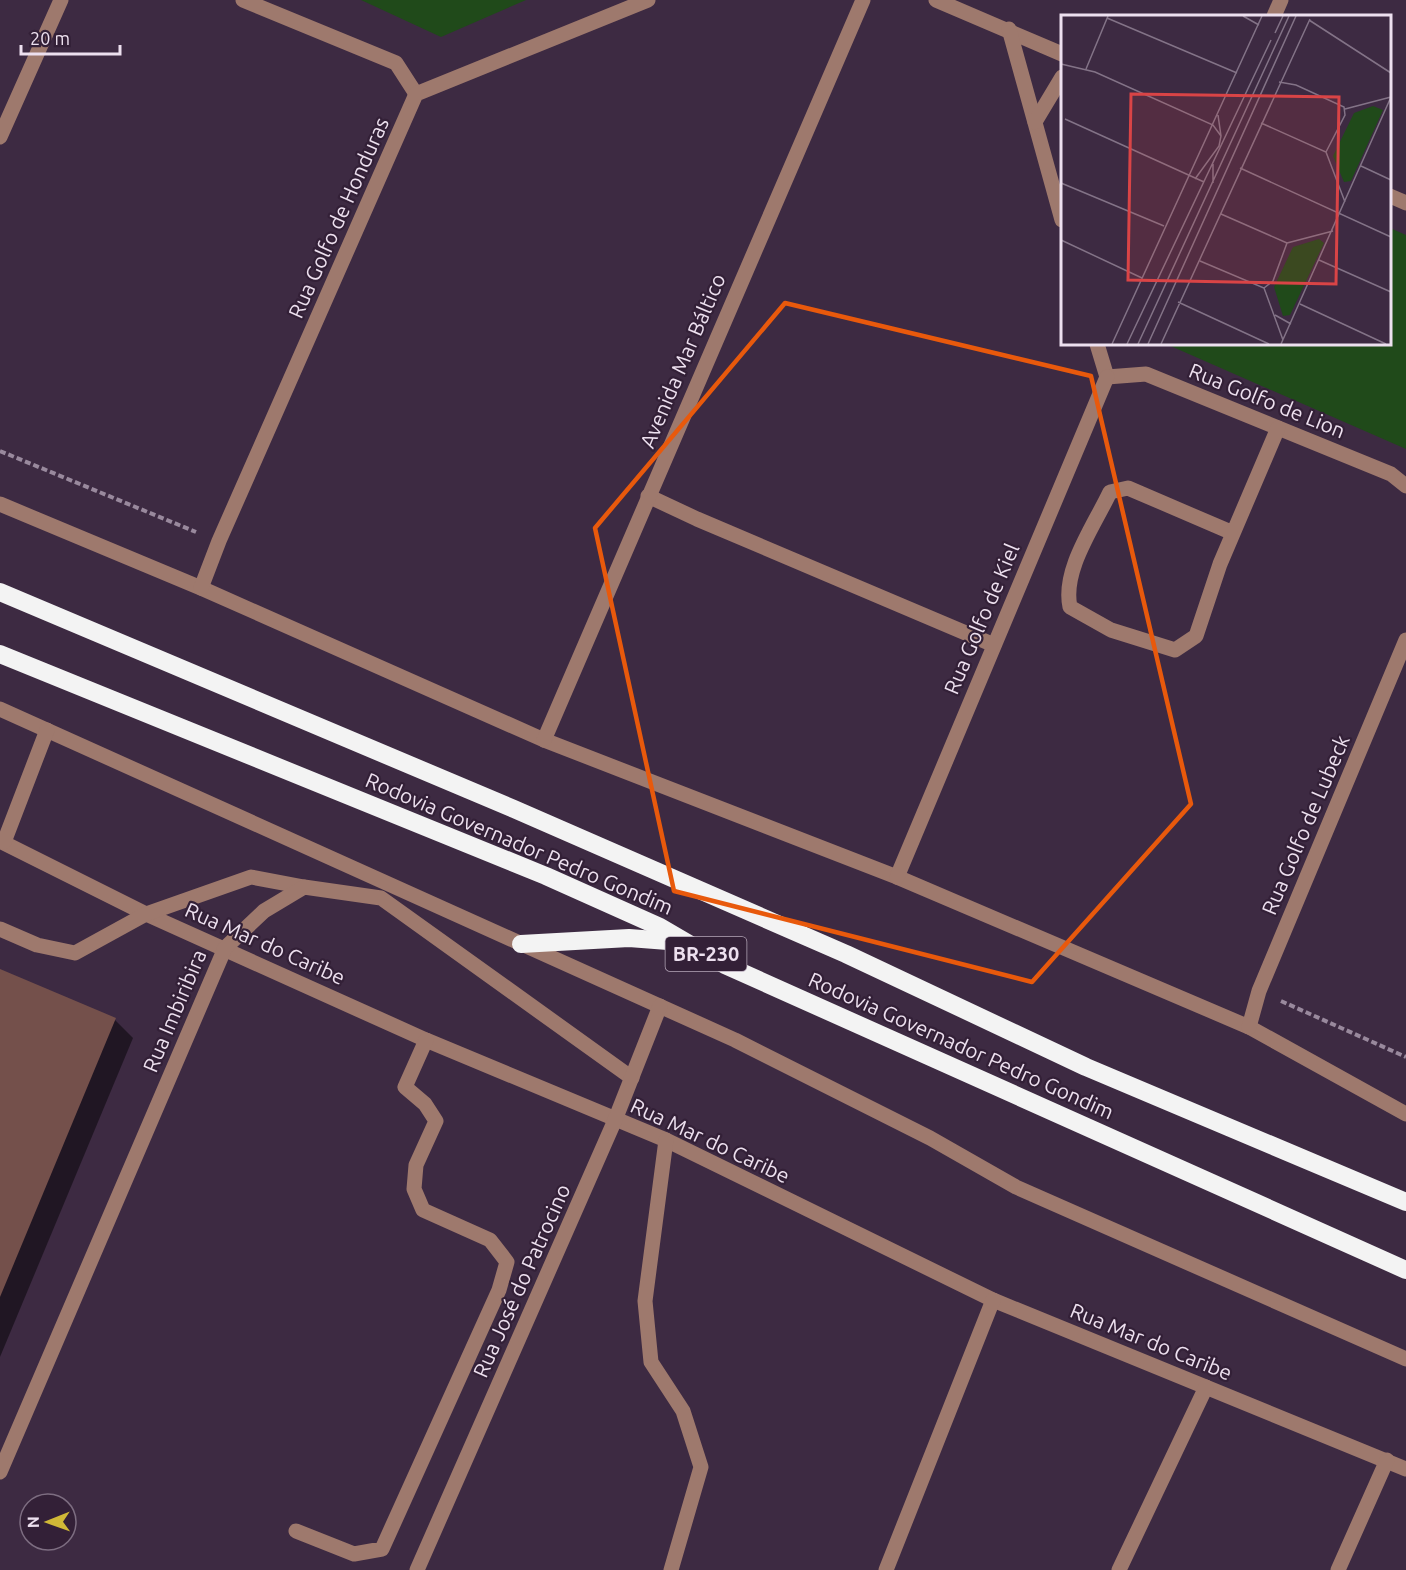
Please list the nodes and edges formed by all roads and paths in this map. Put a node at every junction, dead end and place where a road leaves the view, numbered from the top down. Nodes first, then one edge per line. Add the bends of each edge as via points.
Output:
1 (61, 0) edge
2 (243, 0) edge
3 (648, 0) edge
4 (863, 0) edge
5 (936, 0) edge
6 (1281, 0) edge
7 (1274, 15) edge
8 (1009, 29) junction
9 (1061, 54) edge
10 (1061, 79) edge
11 (417, 94) junction
12 (1035, 122) junction
13 (0, 137) edge
14 (1391, 197) edge
15 (1406, 203) edge
16 (1061, 216) edge
17 (1097, 345) edge
18 (1107, 377) junction
19 (1278, 428) junction
20 (0, 451) edge
21 (1406, 486) edge
22 (648, 496) junction
23 (0, 504) edge
24 (1233, 533) junction
25 (219, 542) junction
26 (201, 588) junction
27 (0, 592) edge
28 (1406, 640) edge
29 (994, 645) junction
30 (0, 654) edge
31 (0, 709) edge
32 (46, 730) junction
33 (544, 740) junction
34 (2, 842) edge
35 (897, 877) junction
36 (304, 887) junction
37 (146, 914) junction
38 (0, 929) edge
39 (686, 943) junction
40 (522, 944) junction
41 (225, 948) junction
42 (1259, 991) junction
43 (660, 1006) junction
44 (1249, 1027) junction
45 (426, 1040) junction
46 (1406, 1058) edge
47 (632, 1078) junction
48 (1406, 1114) edge
49 (615, 1120) junction
50 (666, 1140) junction
51 (1406, 1202) edge
52 (1406, 1270) edge
53 (993, 1300) junction
54 (1406, 1359) edge
55 (1206, 1387) junction
56 (1387, 1460) junction
57 (1406, 1469) edge
58 (0, 1472) edge
59 (296, 1531) dead end
60 (417, 1570) edge
61 (671, 1570) edge
62 (886, 1570) edge
63 (1119, 1570) edge
64 (1338, 1570) edge

1 - 13 street
2 - 11 street via 396,63
3 - 11 street
4 - 22 street, Avenida Mar Báltico
5 - 8 street
6 - 7 street
8 - 9 street
8 - 12 street
10 - 12 street
11 - 25 street, Rua Golfo de Honduras
12 - 16 street
14 - 15 street
17 - 18 street
18 - 19 street, Rua Golfo de Lion via 1146,374
18 - 29 street, Rua Golfo de Kiel
19 - 21 street, Rua Golfo de Lion via 1391,474
19 - 24 street
20 - 25 path
22 - 29 street
22 - 33 street, Avenida Mar Báltico
23 - 26 street
24 - 24 street via 1128,488 1110,492 1075,566 1067,591 1070,607 1111,630 1174,650 1196,636
25 - 26 street, Rua Golfo de Honduras
26 - 33 street
27 - 51 highway, Rodovia Governador Pedro Gondim / BR-230 via 536,818 846,954 1086,1067
28 - 42 street, Rua Golfo de Lubeck
29 - 35 street, Rua Golfo de Kiel
30 - 39 highway, Rodovia Governador Pedro Gondim / BR-230 via 546,876 660,927
31 - 32 street
32 - 34 street
32 - 40 street
33 - 35 street
34 - 37 street, Rua Mar do Caribe
35 - 44 street
36 - 37 street via 251,877
36 - 41 street, Rua Imbiribira via 264,911
36 - 47 street via 381,898
37 - 38 street via 75,953 37,945
37 - 41 street, Rua Mar do Caribe
39 - 40 highway via 629,938
39 - 52 highway, Rodovia Governador Pedro Gondim / BR-230 via 725,965
40 - 43 street
41 - 45 street, Rua Mar do Caribe
41 - 58 street, Rua Imbiribira
42 - 44 street, Rua Golfo de Lubeck
42 - 46 path
43 - 47 street, Rua José do Patrocino
43 - 54 street via 930,1138 1016,1187
44 - 48 street
45 - 49 street, Rua Mar do Caribe
45 - 59 street via 405,1087 425,1104 435,1121 417,1165 414,1189 423,1210 490,1240 507,1262 499,1290 382,1549 354,1554
47 - 49 street, Rua José do Patrocino
49 - 50 street, Rua Mar do Caribe
49 - 60 street, Rua José do Patrocino
50 - 53 street, Rua Mar do Caribe
50 - 61 street via 645,1301 651,1362 683,1411 701,1467
53 - 55 street, Rua Mar do Caribe
53 - 62 street
55 - 56 street, Rua Mar do Caribe
55 - 63 street
56 - 57 street, Rua Mar do Caribe
56 - 64 street

